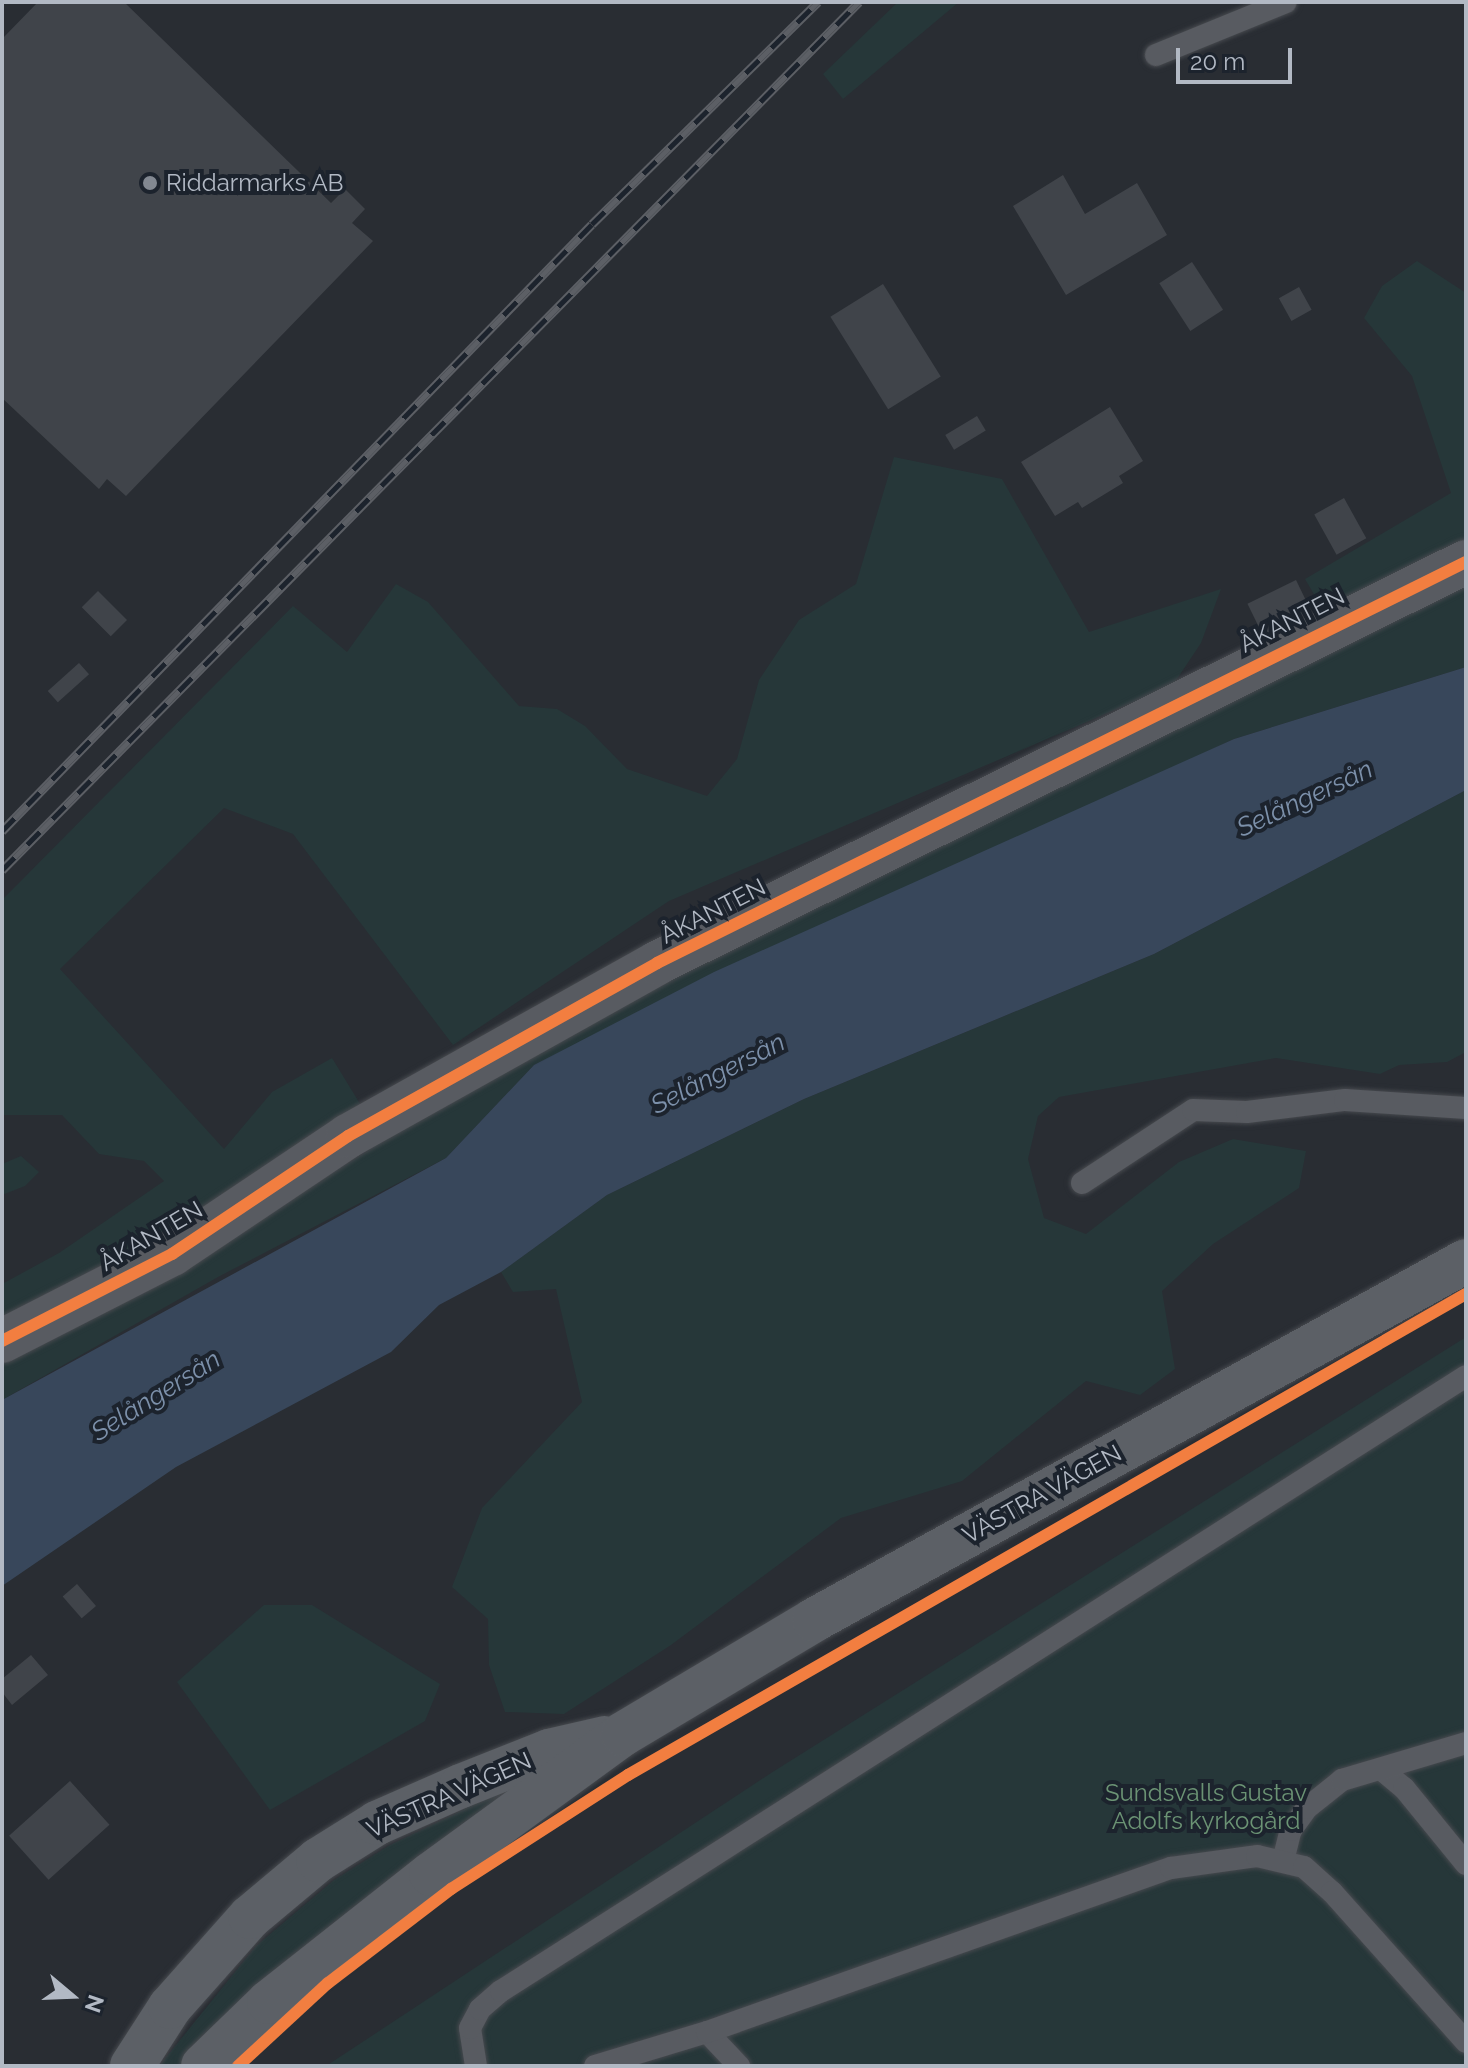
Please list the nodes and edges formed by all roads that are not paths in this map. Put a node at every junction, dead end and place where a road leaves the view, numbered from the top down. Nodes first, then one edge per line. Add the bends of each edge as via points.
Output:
1 (1286, 2) edge
2 (1156, 55) dead end
3 (1466, 562) edge
4 (1466, 1108) edge
5 (1082, 1183) dead end
6 (1466, 1261) edge
7 (2, 1341) edge
8 (1466, 1376) edge
9 (623, 1734) junction
10 (1466, 1743) edge
11 (1381, 1769) junction
12 (1283, 1861) junction
13 (1466, 1864) edge
14 (707, 2032) junction
15 (1466, 2042) edge
16 (132, 2066) edge
17 (203, 2066) edge
18 (476, 2066) edge
19 (595, 2066) edge
20 (739, 2066) edge

1 - 2 lane
3 - 7 street, ÅKANTEN via 657,963 348,1136 172,1254
4 - 5 lane via 1345,1100 1247,1112 1193,1110
6 - 9 street, VÄSTRA VÄGEN via 814,1620
8 - 18 lane via 501,1991 480,2009 470,2028
9 - 16 street, VÄSTRA VÄGEN via 549,1751 461,1786 377,1823 318,1860 250,1917 170,2007
9 - 17 street, VÄSTRA VÄGEN via 431,1874 269,2002
10 - 11 lane
11 - 12 lane via 1342,1780 1307,1808 1291,1830
11 - 13 lane via 1404,1788
12 - 14 lane via 1257,1856 1171,1868
12 - 15 lane via 1304,1867 1332,1892
14 - 19 lane
14 - 20 lane

